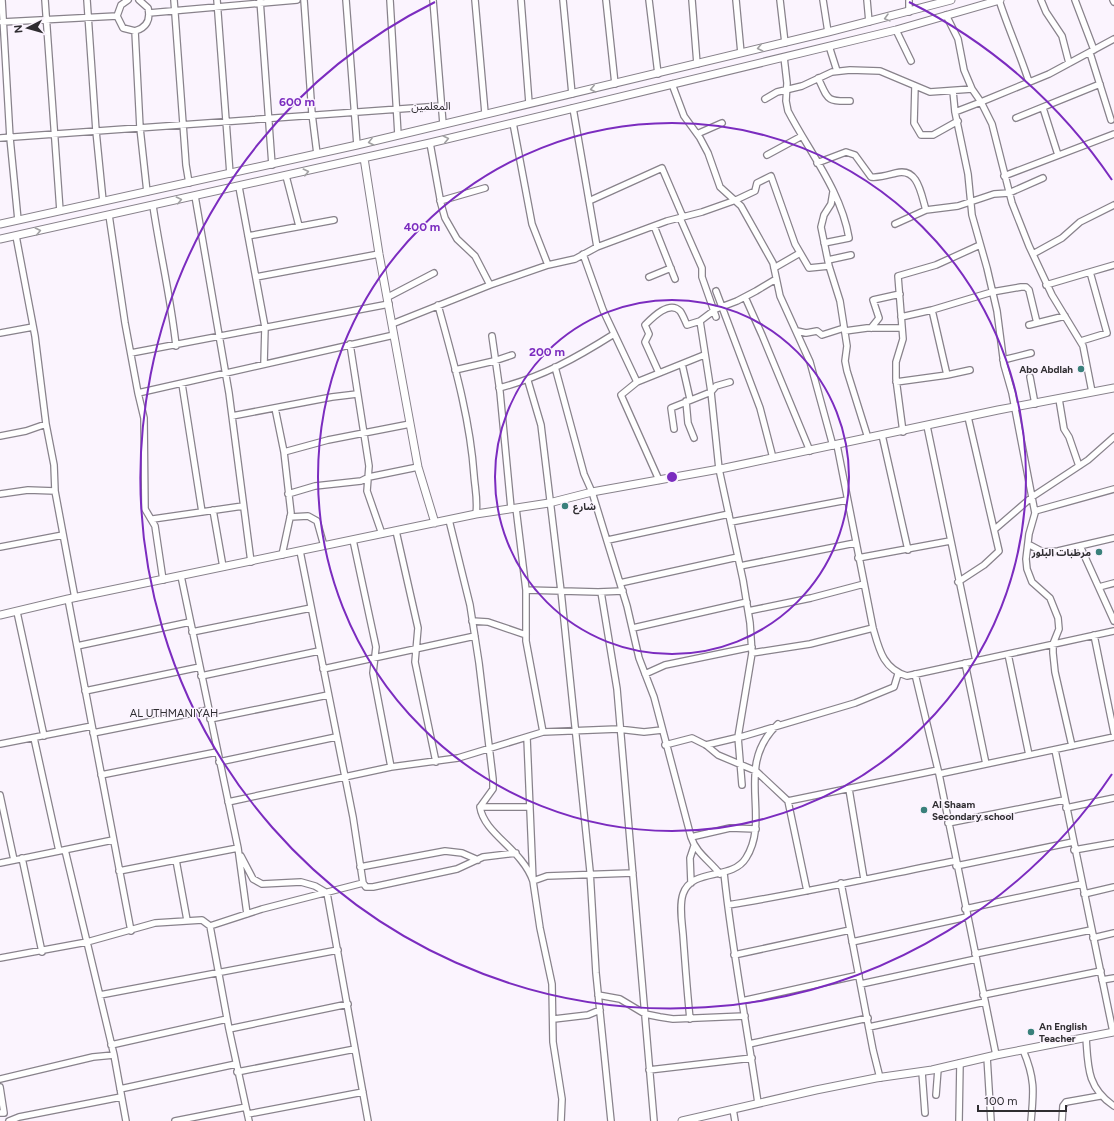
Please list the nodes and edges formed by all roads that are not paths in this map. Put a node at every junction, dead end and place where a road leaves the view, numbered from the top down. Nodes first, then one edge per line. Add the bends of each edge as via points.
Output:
1 (2, 0) edge
2 (45, 0) edge
3 (87, 0) edge
4 (128, 0) edge
5 (139, 0) edge
6 (174, 0) edge
7 (217, 0) edge
8 (297, 0) edge
9 (304, 0) edge
10 (346, 0) edge
11 (390, 0) edge
12 (433, 0) edge
13 (475, 0) edge
14 (521, 0) edge
15 (563, 0) edge
16 (606, 0) edge
17 (649, 0) edge
18 (692, 0) edge
19 (736, 0) edge
20 (780, 0) edge
21 (823, 0) edge
22 (867, 0) edge
23 (909, 0) edge
24 (952, 0) edge
25 (999, 0) edge
26 (1041, 0) edge
27 (1075, 0) edge
28 (260, 1) edge
29 (218, 8) junction
30 (175, 11) junction
31 (910, 12) junction
32 (149, 13) junction
33 (955, 13) junction
34 (946, 15) junction
35 (117, 16) junction
36 (89, 17) junction
37 (47, 20) junction
38 (2, 22) edge
39 (869, 22) junction
40 (896, 30) junction
41 (135, 31) junction
42 (828, 32) junction
43 (1114, 39) edge
44 (784, 43) junction
45 (829, 46) junction
46 (1092, 52) junction
47 (741, 53) junction
48 (784, 57) junction
49 (911, 61) dead end
50 (1069, 63) junction
51 (698, 64) junction
52 (836, 71) junction
53 (658, 74) junction
54 (818, 78) junction
55 (635, 79) junction
56 (1029, 82) junction
57 (615, 84) junction
58 (672, 84) junction
59 (1100, 84) junction
60 (916, 86) junction
61 (787, 89) junction
62 (972, 89) junction
63 (953, 91) junction
64 (638, 92) junction
65 (572, 94) junction
66 (765, 99) dead end
67 (850, 101) dead end
68 (981, 102) junction
69 (529, 103) junction
70 (441, 106) junction
71 (397, 108) junction
72 (573, 108) junction
73 (1043, 108) junction
74 (354, 112) junction
75 (955, 112) junction
76 (485, 113) junction
77 (312, 114) junction
78 (268, 117) junction
79 (1016, 118) dead end
80 (1111, 120) dead end
81 (225, 121) junction
82 (958, 122) junction
83 (513, 123) junction
84 (722, 123) dead end
85 (183, 124) junction
86 (442, 124) junction
87 (140, 128) junction
88 (96, 131) junction
89 (697, 134) junction
90 (1114, 134) edge
91 (54, 135) junction
92 (398, 135) junction
93 (802, 136) junction
94 (0, 138) edge
95 (10, 138) junction
96 (430, 143) junction
97 (357, 145) junction
98 (317, 154) junction
99 (767, 155) dead end
100 (1058, 155) junction
101 (364, 158) junction
102 (818, 163) junction
103 (272, 165) junction
104 (258, 168) junction
105 (230, 174) junction
106 (286, 176) junction
107 (1004, 176) junction
108 (1043, 178) dead end
109 (261, 182) junction
110 (190, 183) junction
111 (239, 186) junction
112 (484, 188) dead end
113 (147, 192) junction
114 (833, 192) junction
115 (1009, 192) junction
116 (195, 196) junction
117 (736, 200) junction
118 (103, 201) junction
119 (440, 201) junction
120 (588, 201) junction
121 (969, 202) junction
122 (1114, 205) edge
123 (153, 206) junction
124 (60, 210) junction
125 (926, 210) junction
126 (109, 215) junction
127 (681, 217) junction
128 (18, 220) junction
129 (334, 220) dead end
130 (0, 224) edge
131 (894, 224) dead end
132 (299, 226) junction
133 (654, 226) junction
134 (16, 236) junction
135 (248, 236) junction
136 (0, 240) edge
137 (824, 243) junction
138 (980, 244) junction
139 (597, 247) junction
140 (800, 253) junction
141 (379, 254) junction
142 (583, 254) junction
143 (1033, 254) junction
144 (851, 255) dead end
145 (828, 263) junction
146 (548, 265) junction
147 (1114, 265) edge
148 (671, 268) junction
149 (774, 268) junction
150 (1090, 272) junction
151 (434, 273) dead end
152 (256, 277) junction
153 (649, 277) dead end
154 (675, 279) dead end
155 (776, 279) junction
156 (490, 285) junction
157 (1046, 285) junction
158 (716, 291) dead end
159 (992, 292) junction
160 (900, 294) junction
161 (745, 297) junction
162 (388, 300) junction
163 (438, 305) junction
164 (723, 306) junction
165 (932, 310) junction
166 (715, 314) junction
167 (1065, 316) junction
168 (901, 317) junction
169 (700, 321) junction
170 (1037, 323) junction
171 (392, 324) junction
172 (1029, 325) dead end
173 (33, 327) junction
174 (265, 327) junction
175 (871, 328) junction
176 (902, 328) junction
177 (844, 329) junction
178 (797, 331) junction
179 (0, 333) edge
180 (614, 334) junction
181 (394, 335) junction
182 (220, 336) junction
183 (492, 336) dead end
184 (1081, 341) junction
185 (350, 344) junction
186 (176, 346) junction
187 (131, 353) junction
188 (1031, 353) dead end
189 (512, 355) dead end
190 (704, 355) junction
191 (1003, 360) junction
192 (494, 361) junction
193 (264, 364) junction
194 (682, 364) junction
195 (556, 367) junction
196 (455, 370) junction
197 (970, 370) dead end
198 (226, 373) junction
199 (659, 373) junction
200 (947, 375) junction
201 (1030, 377) dead end
202 (528, 380) junction
203 (637, 382) junction
204 (730, 382) dead end
205 (896, 382) junction
206 (182, 384) junction
207 (499, 388) junction
208 (1114, 388) edge
209 (711, 392) junction
210 (1092, 392) junction
211 (138, 393) junction
212 (357, 394) junction
213 (1059, 399) junction
214 (688, 400) junction
215 (1035, 404) junction
216 (1014, 407) junction
217 (275, 408) junction
218 (232, 416) junction
219 (968, 417) junction
220 (46, 424) junction
221 (410, 424) junction
222 (927, 426) junction
223 (674, 429) dead end
224 (903, 432) junction
225 (364, 434) junction
226 (882, 435) junction
227 (0, 436) edge
228 (1114, 437) edge
229 (694, 438) dead end
230 (868, 438) junction
231 (835, 446) junction
232 (810, 450) junction
233 (284, 452) junction
234 (773, 458) junction
235 (1079, 466) junction
236 (418, 467) junction
237 (719, 469) junction
238 (369, 477) junction
239 (659, 480) junction
240 (1114, 489) edge
241 (55, 491) junction
242 (592, 492) junction
243 (0, 494) edge
244 (288, 494) junction
245 (1032, 497) junction
246 (847, 500) junction
247 (549, 503) junction
248 (243, 506) junction
249 (514, 508) junction
250 (213, 510) junction
251 (1035, 511) junction
252 (202, 512) junction
253 (476, 514) junction
254 (729, 514) junction
255 (290, 516) junction
256 (153, 520) junction
257 (449, 520) junction
258 (731, 522) junction
259 (434, 523) junction
260 (995, 529) junction
261 (396, 531) junction
262 (382, 534) junction
263 (63, 535) junction
264 (1114, 538) edge
265 (353, 540) junction
266 (608, 540) junction
267 (950, 541) junction
268 (856, 543) junction
269 (1028, 544) junction
270 (324, 546) junction
271 (1080, 546) junction
272 (0, 547) edge
273 (908, 550) junction
274 (300, 552) junction
275 (282, 555) junction
276 (738, 557) junction
277 (858, 558) junction
278 (250, 562) junction
279 (740, 566) junction
280 (222, 567) junction
281 (181, 576) junction
282 (163, 580) junction
283 (958, 582) junction
284 (620, 583) junction
285 (1114, 583) edge
286 (864, 584) junction
287 (1099, 587) junction
288 (526, 590) junction
289 (561, 591) junction
290 (623, 591) junction
291 (601, 592) junction
292 (72, 598) junction
293 (747, 602) junction
294 (311, 608) junction
295 (748, 611) junction
296 (17, 612) junction
297 (0, 615) edge
298 (472, 621) junction
299 (1114, 621) edge
300 (190, 622) junction
301 (633, 628) junction
302 (873, 628) junction
303 (1114, 631) edge
304 (192, 632) junction
305 (526, 635) junction
306 (1094, 635) junction
307 (475, 636) junction
308 (1053, 644) junction
309 (77, 646) junction
310 (417, 648) junction
311 (752, 650) junction
312 (319, 651) junction
313 (1008, 654) junction
314 (375, 658) junction
315 (976, 661) junction
316 (965, 663) junction
317 (200, 667) junction
318 (323, 670) junction
319 (645, 674) junction
320 (898, 674) junction
321 (915, 674) junction
322 (201, 676) junction
323 (85, 691) junction
324 (328, 695) junction
325 (208, 710) junction
326 (210, 719) junction
327 (778, 724) junction
328 (92, 726) junction
329 (621, 729) junction
330 (576, 730) junction
331 (662, 730) junction
332 (543, 732) junction
333 (93, 733) junction
334 (1114, 733) edge
335 (44, 736) junction
336 (336, 737) junction
337 (738, 737) junction
338 (1114, 737) edge
339 (34, 738) junction
340 (527, 738) junction
341 (0, 744) edge
342 (665, 745) junction
343 (706, 745) junction
344 (1072, 746) junction
345 (489, 748) junction
346 (1055, 750) junction
347 (217, 752) junction
348 (1029, 755) junction
349 (219, 762) junction
350 (436, 762) junction
351 (739, 764) junction
352 (986, 764) junction
353 (391, 767) junction
354 (756, 771) junction
355 (938, 772) junction
356 (101, 775) junction
357 (344, 779) junction
358 (742, 785) dead end
359 (849, 789) junction
360 (0, 795) edge
361 (1114, 798) edge
362 (1064, 800) junction
363 (788, 801) junction
364 (228, 802) junction
365 (480, 807) junction
366 (530, 808) junction
367 (1066, 808) junction
368 (948, 823) junction
369 (756, 829) junction
370 (691, 837) junction
371 (113, 840) junction
372 (1073, 842) junction
373 (1114, 842) edge
374 (694, 846) junction
375 (238, 848) junction
376 (62, 850) junction
377 (1074, 850) junction
378 (516, 853) junction
379 (22, 858) junction
380 (14, 860) junction
381 (176, 860) junction
382 (478, 860) junction
383 (0, 863) edge
384 (956, 864) junction
385 (360, 867) junction
386 (119, 871) junction
387 (633, 873) junction
388 (722, 873) junction
389 (590, 875) junction
390 (864, 879) junction
391 (532, 881) junction
392 (363, 883) junction
393 (691, 883) junction
394 (841, 883) junction
395 (1082, 884) junction
396 (1114, 887) edge
397 (807, 891) junction
398 (327, 893) junction
399 (1084, 894) junction
400 (728, 905) junction
401 (965, 909) junction
402 (247, 914) junction
403 (967, 917) junction
404 (187, 920) junction
405 (210, 926) junction
406 (850, 930) junction
407 (1092, 930) junction
408 (131, 931) junction
409 (1114, 933) edge
410 (1093, 938) junction
411 (87, 942) junction
412 (852, 942) junction
413 (338, 950) junction
414 (42, 952) junction
415 (734, 955) junction
416 (975, 957) junction
417 (0, 958) edge
418 (218, 972) junction
419 (1100, 972) junction
420 (859, 975) junction
421 (1114, 978) edge
422 (1102, 980) junction
423 (861, 984) junction
424 (598, 994) junction
425 (100, 995) junction
426 (983, 995) junction
427 (742, 1001) junction
428 (985, 1002) junction
429 (348, 1004) junction
430 (600, 1010) junction
431 (645, 1014) junction
432 (745, 1016) junction
433 (690, 1018) junction
434 (868, 1018) junction
435 (227, 1019) junction
436 (554, 1019) junction
437 (869, 1027) junction
438 (229, 1029) junction
439 (1114, 1032) edge
440 (1086, 1037) junction
441 (111, 1044) junction
442 (749, 1044) junction
443 (356, 1049) junction
444 (1023, 1050) junction
445 (114, 1054) junction
446 (996, 1055) junction
447 (987, 1057) junction
448 (752, 1058) junction
449 (960, 1063) junction
450 (236, 1064) junction
451 (938, 1069) junction
452 (649, 1070) junction
453 (237, 1072) junction
454 (922, 1072) junction
455 (0, 1078) edge
456 (880, 1078) junction
457 (0, 1087) edge
458 (120, 1089) junction
459 (363, 1092) junction
460 (936, 1095) dead end
461 (1100, 1096) junction
462 (121, 1097) junction
463 (758, 1103) junction
464 (1114, 1106) edge
465 (246, 1107) junction
466 (733, 1109) junction
467 (2, 1113) edge
468 (925, 1113) dead end
469 (248, 1114) junction
470 (699, 1119) edge
471 (8, 1121) edge
472 (126, 1121) edge
473 (175, 1121) edge
474 (249, 1121) edge
475 (368, 1121) edge
476 (561, 1121) edge
477 (611, 1121) edge
478 (654, 1121) edge
479 (682, 1121) edge
480 (735, 1121) edge
481 (959, 1121) edge
482 (991, 1121) edge
483 (1031, 1121) edge
484 (1062, 1121) edge

1 - 38 street
2 - 37 street
3 - 36 street
4 - 35 street via 121,5
5 - 32 street via 145,4
6 - 30 street
7 - 29 street
8 - 28 street
9 - 77 street
10 - 74 street
11 - 71 street
12 - 70 street
13 - 76 street
14 - 69 street
15 - 65 street
16 - 57 street
17 - 53 street
18 - 51 street
19 - 47 street
20 - 44 street
21 - 42 street
22 - 39 street
23 - 31 street
24 - 31 street
24 - 33 street
25 - 33 street
25 - 56 street
26 - 50 street via 1062,36
27 - 46 street
28 - 29 street
28 - 78 street
29 - 30 street
29 - 81 street
30 - 32 street
30 - 85 street
31 -> 39 street
32 - 41 street via 144,27
33 - 34 street
34 - 40 street
34 - 62 street via 958,39 964,70
35 - 36 street
35 - 41 street via 123,28
36 - 37 street
36 - 88 street
37 - 38 street
37 - 91 street
38 - 95 street
39 - 42 street
40 - 45 street
40 - 49 street
41 - 87 street
42 - 44 street
43 - 46 street
44 -> 47 street
45 - 48 street
45 - 52 street
46 - 50 street
46 - 59 street
47 - 51 street
48 - 58 street
48 - 61 street
50 - 56 street
51 - 53 street
52 - 54 street
52 - 60 street via 880,71
53 - 55 street
54 - 61 street via 802,86
54 - 67 street via 829,99 835,102
55 - 57 street
55 - 64 street
56 - 68 street
57 -> 65 street
58 - 64 street
58 - 89 street via 684,116
59 - 73 street
59 - 80 street
60 - 63 street via 930,92
60 - 82 street via 914,122 921,135 934,135
61 - 66 street
61 - 93 street via 788,111
62 - 63 street
62 - 68 street
63 - 75 street
64 - 72 street
65 - 69 street
68 - 75 street
68 - 107 street via 996,137
69 - 76 street
70 - 71 street
70 - 86 street
71 - 74 street
71 - 92 street
72 - 83 street
72 - 120 street
73 - 79 street
73 - 100 street
74 - 77 street
74 - 97 street
75 - 82 street
76 - 86 street
77 - 78 street
77 - 98 street
78 - 81 street
78 - 103 street
81 - 85 street
81 - 105 street
82 - 121 street via 968,174
96 -> 83 street
83 - 146 street via 532,224
84 - 89 street
85 - 87 street
85 - 110 street
86 - 92 street
87 - 88 street
87 - 113 street
88 - 91 street
88 - 118 street
89 - 117 street via 708,153 720,187
90 - 100 street
91 - 95 street
91 - 124 street
92 -> 97 street
93 - 99 street
93 - 102 street
94 - 95 street
95 - 128 street
96 - 101 street
96 - 119 street
97 - 98 street
98 - 103 street
100 - 107 street
106 -> 101 street
101 - 141 street
102 - 114 street
102 - 125 street via 846,152 855,155 871,178 909,172 914,177
103 - 104 street
104 - 105 street
104 - 109 street
105 - 110 street
106 - 109 street
106 - 132 street
107 - 115 street
108 - 115 street
109 - 111 street
110 - 113 street
111 - 116 street
111 - 135 street
112 - 119 street
113 - 118 street
114 - 137 street via 821,227
114 - 137 street via 850,238
115 - 121 street
115 - 143 street
123 -> 116 street
116 - 182 street
117 - 127 street
117 - 140 street via 755,191 757,184 771,176
117 - 149 street
118 - 124 street
119 - 156 street via 451,230 475,256
120 - 127 street via 662,168
120 - 139 street
121 - 125 street via 948,208
121 - 138 street
122 - 143 street via 1080,222 1062,238
123 - 126 street
123 - 186 street via 172,305
124 - 128 street
125 - 131 street
134 -> 126 street
126 - 187 street
127 - 133 street
127 - 166 street via 702,268 702,277
128 - 130 street
129 - 132 street
132 - 135 street
133 - 139 street
133 - 148 street
134 - 136 street
134 - 173 street
135 - 152 street
137 - 145 street
138 - 159 street
138 - 160 street via 936,265 898,276
139 - 142 street
140 - 145 street via 809,268
140 - 149 street
141 - 152 street
141 - 162 street
142 - 146 street via 575,259
142 - 180 street
143 - 157 street
144 - 145 street
145 - 177 street via 840,300
146 - 156 street
147 - 150 street
148 - 153 street
148 - 154 street
149 - 155 street
150 - 157 street
150 - 184 street via 1107,333
151 - 162 street
152 - 174 street
155 - 161 street
155 - 178 street via 780,296
156 - 163 street
157 - 167 street
158 - 164 street
159 - 165 street
159 - 170 street via 1026,287
159 - 191 street
160 - 168 street
160 - 175 street via 874,300 879,318
161 - 164 street
161 - 232 street
162 - 171 street
162 - 174 street via 302,322
163 - 171 street
163 - 196 street
164 - 166 street
164 - 234 street via 760,408
165 - 168 street
165 - 200 street
166 - 169 street
167 - 170 street
167 - 184 street
168 - 176 street
169 - 190 street
169 - 199 street via 688,325 679,310 673,308 657,312 645,325 649,334 645,342
170 - 172 street
171 - 181 street
173 - 179 street
173 - 220 street
174 - 182 street
174 - 193 street
175 - 176 street
175 - 177 street
176 - 205 street via 903,339 896,362
177 - 178 street via 822,335 817,331
177 - 230 street via 847,346 845,360
178 - 231 street via 812,369
180 - 195 street
180 - 203 street
181 - 185 street
181 - 221 street
182 - 186 street
182 - 198 street
183 - 192 street
184 - 210 street via 1087,359
185 - 193 street
185 - 212 street
186 - 187 street
187 - 211 street
188 - 191 street
189 - 192 street
190 - 194 street
190 - 209 street
191 - 216 street
192 - 196 street
192 - 207 street
193 - 198 street
194 - 199 street
194 - 214 street
195 - 202 street
195 - 242 street via 584,474
196 - 253 street via 472,453 478,502
197 - 200 street
198 - 206 street
198 - 218 street
199 - 203 street
200 - 205 street
201 - 215 street
202 - 207 street
202 - 247 street via 541,425
203 - 239 street via 621,395
204 - 209 street via 716,386
205 - 224 street
206 - 211 street
206 - 252 street
207 - 249 street
208 - 210 street
209 - 214 street
209 - 237 street
210 - 213 street
211 - 256 street via 144,418 145,509
212 - 217 street
212 - 225 street
213 - 215 street
213 - 235 street via 1064,429
214 - 223 street via 671,408
214 - 229 street via 688,423
215 - 216 street
216 - 219 street
216 - 245 street
217 - 218 street
217 - 233 street
218 - 248 street
219 - 222 street
219 - 260 street
220 - 227 street
220 - 241 street via 54,465
221 - 225 street
221 - 236 street
222 - 224 street
222 - 267 street
224 - 226 street
225 - 233 street via 328,440
225 - 238 street
226 - 230 street
226 - 273 street
228 - 235 street
230 - 231 street
231 - 232 street
231 - 246 street
232 - 234 street
233 - 244 street
234 - 237 street
235 - 245 street
236 - 238 street
236 - 259 street
237 - 239 street
237 - 254 street
238 - 244 street via 362,481 315,486
238 - 262 street via 367,491
239 - 242 street
240 - 251 street
241 - 243 street via 28,490
241 - 263 street
242 - 247 street
242 - 266 street
244 - 255 street
245 - 251 street
245 - 260 street
246 - 258 street
246 - 268 street
247 - 249 street
247 - 289 street
248 - 250 street
248 - 278 street
249 - 253 street
249 - 288 street
250 - 252 street
250 - 280 street
251 - 269 street
252 - 256 street
253 - 257 street
254 - 258 street
254 - 266 street
255 - 270 street via 308,516 317,520
255 - 275 street
256 - 282 street
257 - 259 street
257 - 298 street
258 - 276 street
259 - 261 street
260 - 283 street via 999,551 984,565
261 - 262 street
261 - 310 street via 418,628
262 - 265 street
263 - 272 street
263 - 292 street
264 - 271 street
265 - 270 street
265 - 314 street via 376,647
266 - 284 street
267 - 273 street
267 - 283 street
268 - 277 street
268 - 279 street
269 - 271 street via 1043,552
269 - 308 street via 1026,558 1032,582 1050,598 1058,618 1059,629
270 - 274 street
271 - 287 street
273 - 277 street
274 - 275 street
274 - 294 street
275 - 278 street
276 - 279 street
276 - 284 street
277 - 286 street
278 - 280 street
279 - 293 street
280 - 281 street
281 - 282 street
281 - 300 street
282 - 292 street
283 - 315 street
284 - 290 street
285 - 287 street
286 - 295 street
286 - 302 street
287 - 299 street
288 - 289 street
288 - 305 street
289 - 291 street
289 - 330 street
290 - 291 street
290 - 301 street
291 - 329 street
292 - 296 street
292 - 309 street
293 - 295 street
293 - 301 street
294 - 304 street
294 - 312 street
295 - 311 street
296 - 297 street
296 - 335 street
298 - 305 street via 488,622
298 - 307 street
300 - 304 street
300 - 309 street
301 - 319 street
302 - 311 street via 810,644
302 - 320 street via 881,655 889,667
303 - 306 street
304 - 317 street
305 - 332 street
306 - 308 street
306 - 334 street
307 - 310 street
307 - 345 street
308 - 313 street
308 - 344 street via 1055,672
309 - 323 street
310 - 314 street
310 - 350 street via 416,662
311 - 319 street via 665,665
311 - 337 street
312 - 318 street
312 - 322 street
313 - 315 street
313 - 348 street
314 - 318 street
314 - 353 street via 373,673
315 - 316 street
316 - 321 street
316 - 352 street
317 - 322 street
317 - 323 street
318 - 324 street
319 - 331 street
320 - 321 street
320 - 327 street via 894,687 886,691
321 - 355 street
322 - 325 street
323 - 328 street
324 - 326 street
324 - 336 street
325 - 326 street
325 - 333 street
326 - 347 street
327 - 337 street
327 - 354 street via 760,746
328 - 333 street
328 - 335 street
329 - 330 street
329 - 331 street via 644,732
329 - 387 street
330 - 332 street
330 - 389 street
331 - 342 street
332 - 340 street
333 - 356 street
335 - 339 street
336 - 349 street
336 - 357 street
337 - 343 street
337 - 351 street
338 - 344 street
339 - 341 street
339 - 376 street
340 - 345 street
340 - 366 street
342 - 343 street via 692,738
342 - 370 street
343 - 351 street via 718,755
344 - 346 street
345 - 350 street via 478,753
345 - 365 street via 493,789
346 - 348 street
346 - 362 street
347 - 349 street
347 - 356 street
348 - 352 street
349 - 364 street
350 - 353 street
351 - 354 street
351 - 358 street
352 - 355 street
353 - 357 street
354 - 363 street
354 - 369 street
355 - 359 street
355 - 368 street
356 - 371 street
357 - 364 street
357 - 385 street
359 - 363 street
359 - 390 street
360 - 380 street
361 - 367 street
362 - 367 street
362 - 368 street
363 - 397 street
364 - 375 street
365 - 366 street
365 - 378 street via 482,818
366 - 391 street
367 - 372 street
368 - 384 street
369 - 370 street via 730,828
369 - 388 street via 746,859
370 - 374 street
371 - 376 street
371 - 386 street
372 - 377 street
372 - 384 street
373 - 377 street
374 - 388 street
374 - 393 street via 690,858
375 - 381 street
375 - 398 street via 253,879 262,884 301,882
375 - 402 street
376 - 379 street
376 - 411 street
377 - 395 street
378 - 382 street via 483,857
378 - 391 street via 529,869
379 - 380 street
379 - 414 street
380 - 383 street
381 - 386 street
381 - 404 street
382 - 385 street via 462,853 445,851
382 - 392 street via 457,869 373,887 366,887
384 - 390 street
384 - 401 street
385 - 392 street
386 - 408 street
387 - 389 street
387 - 431 street
388 - 393 street via 705,876
388 - 400 street
389 - 391 street via 548,876
389 - 424 street
390 - 394 street
391 - 436 street via 552,984
392 - 398 street
393 - 433 street via 683,893 682,900
394 - 397 street
394 - 406 street
395 - 399 street
395 - 401 street
396 - 399 street
397 - 400 street
398 - 402 street
398 - 413 street
399 - 407 street
400 - 415 street
401 - 403 street
402 - 405 street
403 - 412 street
403 - 416 street
404 - 405 street via 202,920
404 - 408 street via 155,923
405 - 418 street
406 - 412 street
406 - 415 street
407 - 410 street
407 - 416 street
408 - 411 street
409 - 410 street
410 - 419 street
411 - 414 street
411 - 425 street
412 - 420 street
413 - 418 street
413 - 429 street
414 - 417 street
415 - 427 street
416 - 423 street
416 - 426 street
418 - 425 street
418 - 435 street
419 - 422 street
419 - 426 street
420 - 423 street
420 - 427 street
421 - 422 street
422 - 439 street
423 - 434 street
424 - 430 street
424 - 431 street via 620,999
425 - 441 street
426 - 428 street
427 - 432 street
428 - 437 street
428 - 446 street
429 - 438 street
429 - 443 street
430 - 436 street via 588,1015
430 - 477 street
431 - 433 street via 674,1019
431 - 452 street
432 - 433 street
432 - 442 street
434 - 437 street
434 - 442 street
435 - 438 street
435 - 441 street
436 - 476 street via 553,1042 562,1099
437 - 456 street
438 - 450 street
439 - 440 street
440 - 444 street
440 - 461 street via 1090,1076
441 - 445 street
442 - 448 street
443 - 453 street
443 - 459 street
444 - 446 street
444 - 483 street via 1032,1074 1034,1091
445 - 455 street
445 - 458 street
446 - 447 street
447 - 449 street
447 - 482 street
448 - 452 street
448 - 463 street
449 - 451 street
449 - 481 street
450 - 453 street
450 - 458 street
451 - 454 street
451 - 460 street
452 - 478 street
453 - 465 street
454 - 456 street
454 - 468 street
456 - 463 street
457 - 467 street
458 - 462 street
459 - 469 street
459 - 475 street
461 - 464 street
461 - 484 street via 1066,1102 1063,1106
462 - 471 street
462 - 472 street
463 - 466 street
465 - 469 street
465 - 473 street
466 - 470 street
466 - 480 street
467 - 471 street
469 - 474 street
470 - 479 street

